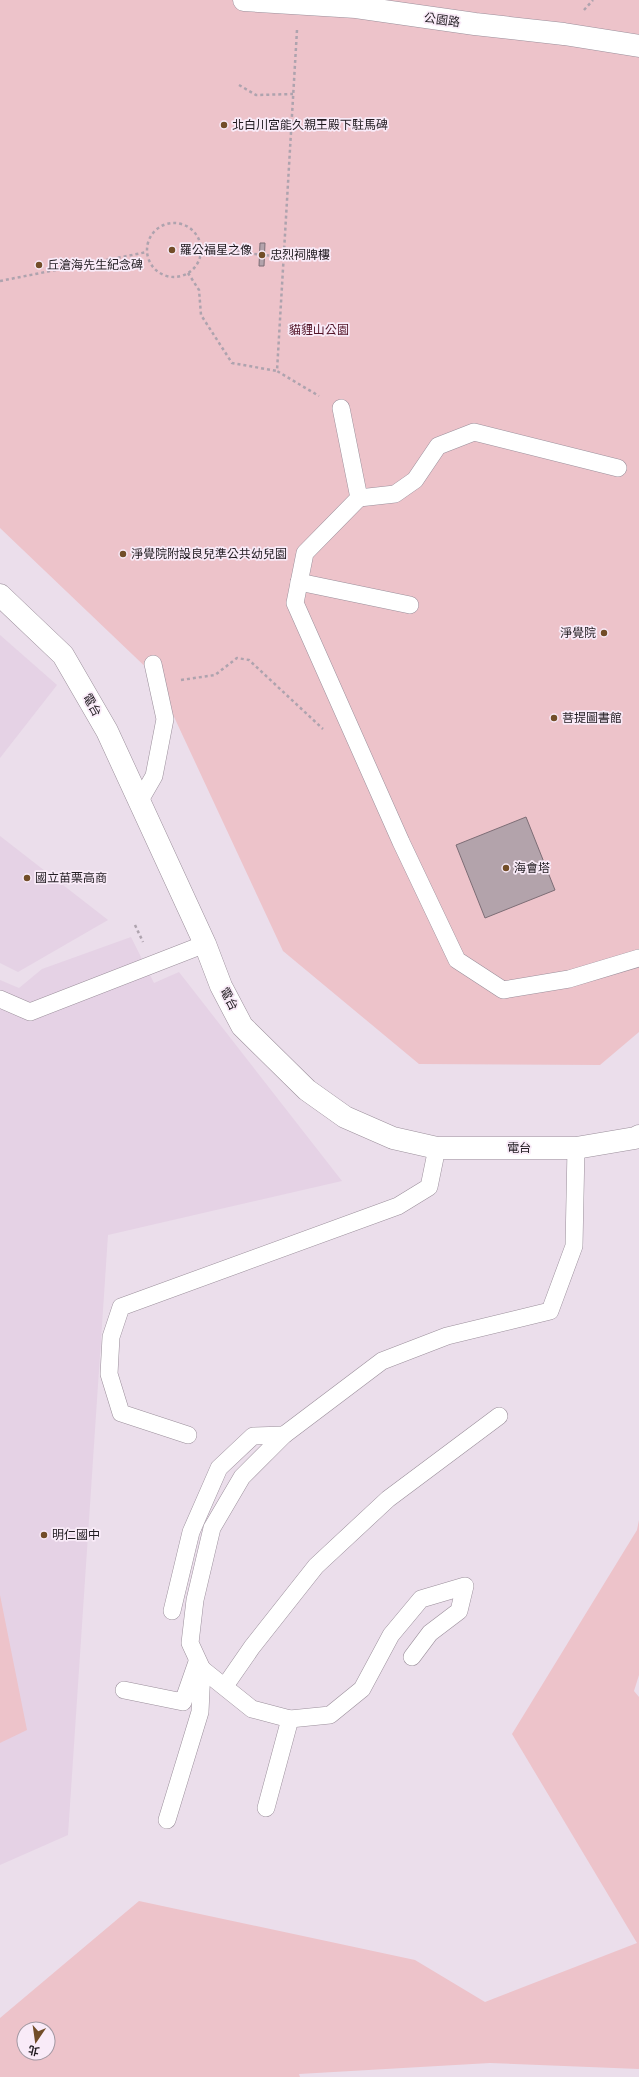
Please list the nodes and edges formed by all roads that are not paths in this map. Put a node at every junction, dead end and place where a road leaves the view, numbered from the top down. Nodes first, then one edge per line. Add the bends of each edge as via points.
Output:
1 (244, 0) edge
2 (639, 46) edge
3 (341, 408) road end
4 (618, 468) dead end
5 (359, 498) junction
6 (299, 582) junction
7 (0, 595) edge
8 (410, 604) dead end
9 (153, 664) dead end
10 (139, 802) junction
11 (205, 944) junction
12 (639, 958) edge
13 (0, 999) edge
14 (639, 1136) edge
15 (438, 1148) junction
16 (576, 1148) junction
17 (499, 1416) dead end
18 (188, 1435) dead end
19 (284, 1435) junction
20 (172, 1611) dead end
21 (412, 1657) dead end
22 (200, 1664) junction
23 (225, 1686) junction
24 (124, 1690) dead end
25 (290, 1719) junction
26 (266, 1808) dead end
27 (167, 1820) dead end

1 - 2 street, 公園路 via 356,7
3 - 5 lane
4 - 5 lane via 474,432 438,446 415,480 395,494
5 - 6 lane via 305,553
6 - 8 lane
6 - 12 lane via 295,603 401,842 457,960 503,990 568,979
7 - 10 street, 電台 via 63,655 107,731
9 - 10 lane via 165,718 154,776
10 - 11 street, 電台
11 - 13 lane via 30,1012
11 - 15 street, 電台 via 242,1026 307,1090 345,1117 393,1138
14 - 16 street, 電台
15 - 16 street, 電台
15 - 18 lane via 429,1187 398,1206 121,1307 111,1337 109,1374 121,1413
16 - 19 lane via 574,1246 550,1310 447,1336 382,1361
17 - 23 lane via 388,1499 316,1566 252,1647
19 - 20 lane via 253,1436 218,1468 190,1532
19 - 22 lane via 242,1477 212,1528 195,1600 190,1643
21 - 25 lane via 430,1633 459,1611 465,1586 421,1599 391,1635 362,1689 330,1715
22 - 23 lane
22 - 24 lane via 183,1702
22 - 27 lane via 200,1712
23 - 25 lane via 252,1709
25 - 26 lane

